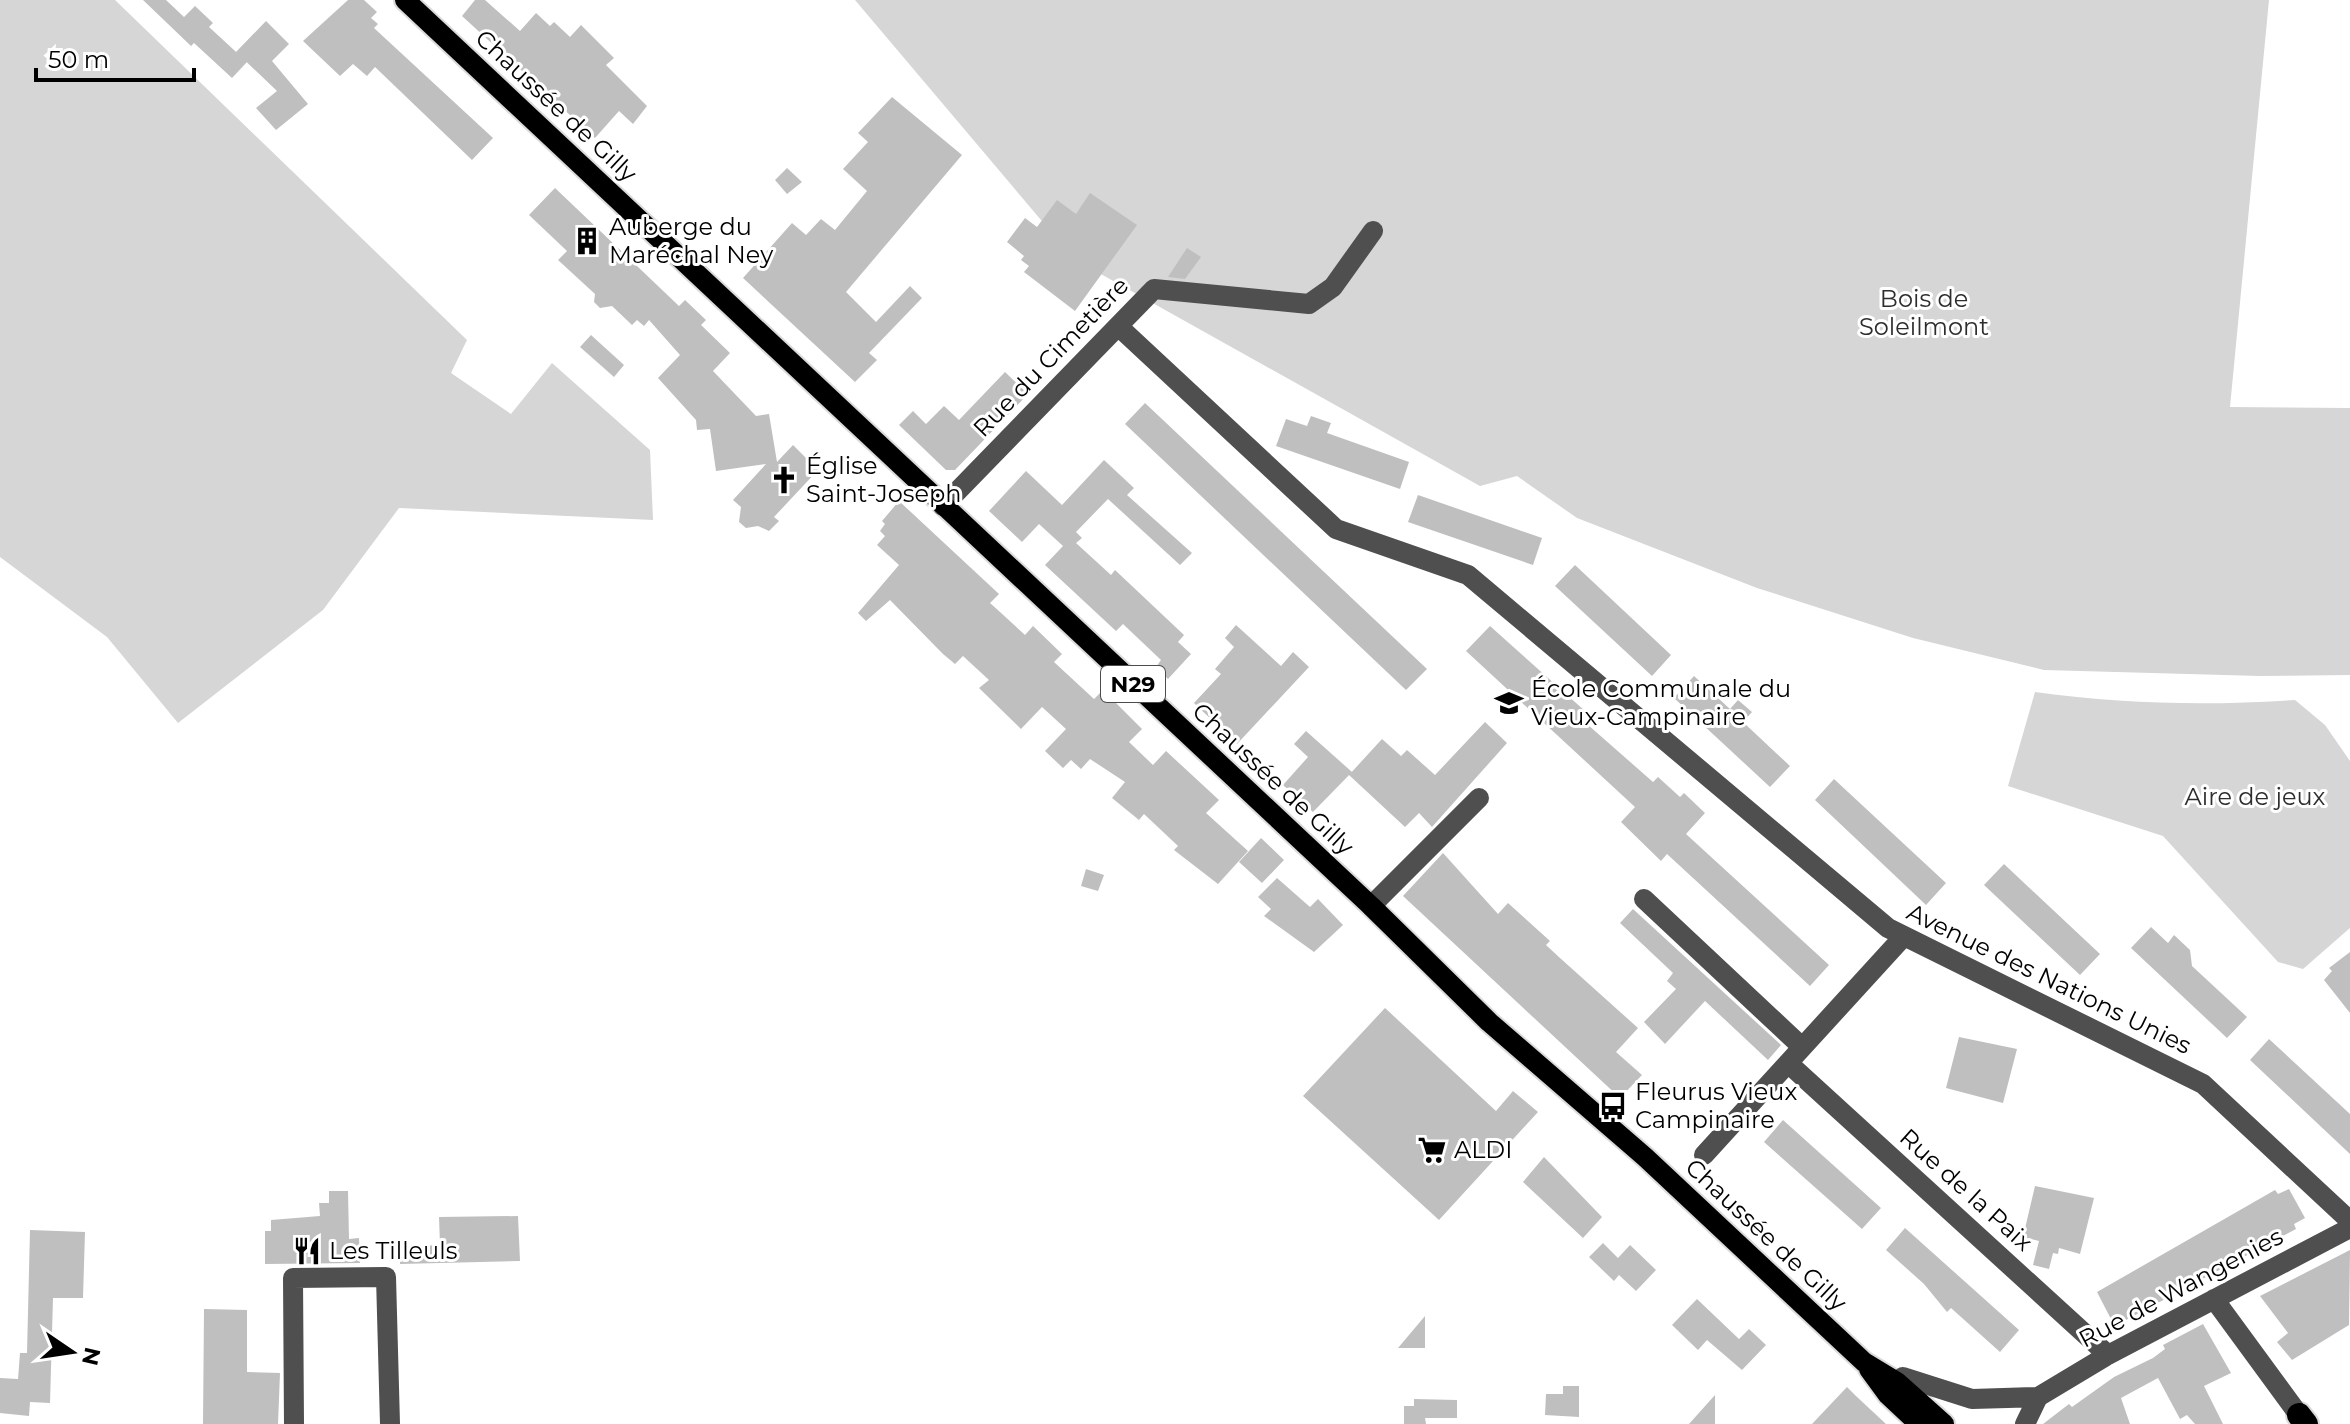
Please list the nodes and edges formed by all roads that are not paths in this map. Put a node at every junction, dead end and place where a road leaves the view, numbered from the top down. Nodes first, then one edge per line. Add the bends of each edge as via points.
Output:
1 (405, 0) edge
2 (1373, 231) dead end
3 (1118, 326) junction
4 (943, 506) junction
5 (1479, 798) dead end
6 (1644, 899) dead end
7 (1371, 906) junction
8 (1904, 936) junction
9 (1802, 1047) junction
10 (1788, 1063) junction
11 (1704, 1155) dead end
12 (2350, 1221) edge
13 (2350, 1228) edge
14 (2214, 1299) junction
15 (2108, 1355) junction
16 (1864, 1362) junction
17 (1897, 1382) junction
18 (2038, 1397) junction
19 (2303, 1419) edge
20 (294, 1424) edge
21 (390, 1424) edge
22 (1919, 1424) edge
23 (1944, 1424) edge
24 (2025, 1424) edge

1 - 4 main road, Chaussée de Gilly / N29
2 - 3 street, Rue du Cimetière via 1333,287 1309,304 1154,289
3 - 4 street, Rue du Cimetière
3 - 8 street, Avenue des Nations Unies via 1336,529 1468,575 1888,928
4 - 7 main road, Chaussée de Gilly / N29
5 - 7 street
6 - 9 street
7 - 16 main road, Chaussée de Gilly / N29 via 1489,1022 1645,1157
8 - 9 street
8 - 12 street, Avenue des Nations Unies via 2203,1084
9 - 10 street
10 - 11 street
10 - 15 street, Rue de la Paix
13 - 14 street, Rue de Wangenies
14 - 15 street, Rue de Wangenies
14 - 19 street
15 - 18 street, Rue de Wangenies
16 - 17 main road, Chaussée de Gilly / N29
16 - 22 main road, Chaussée de Gilly / N29
17 - 18 street via 1903,1377 1972,1399
17 - 23 main road, Chaussée de Gilly / N29
18 - 24 street
20 - 21 street via 293,1278 386,1277

